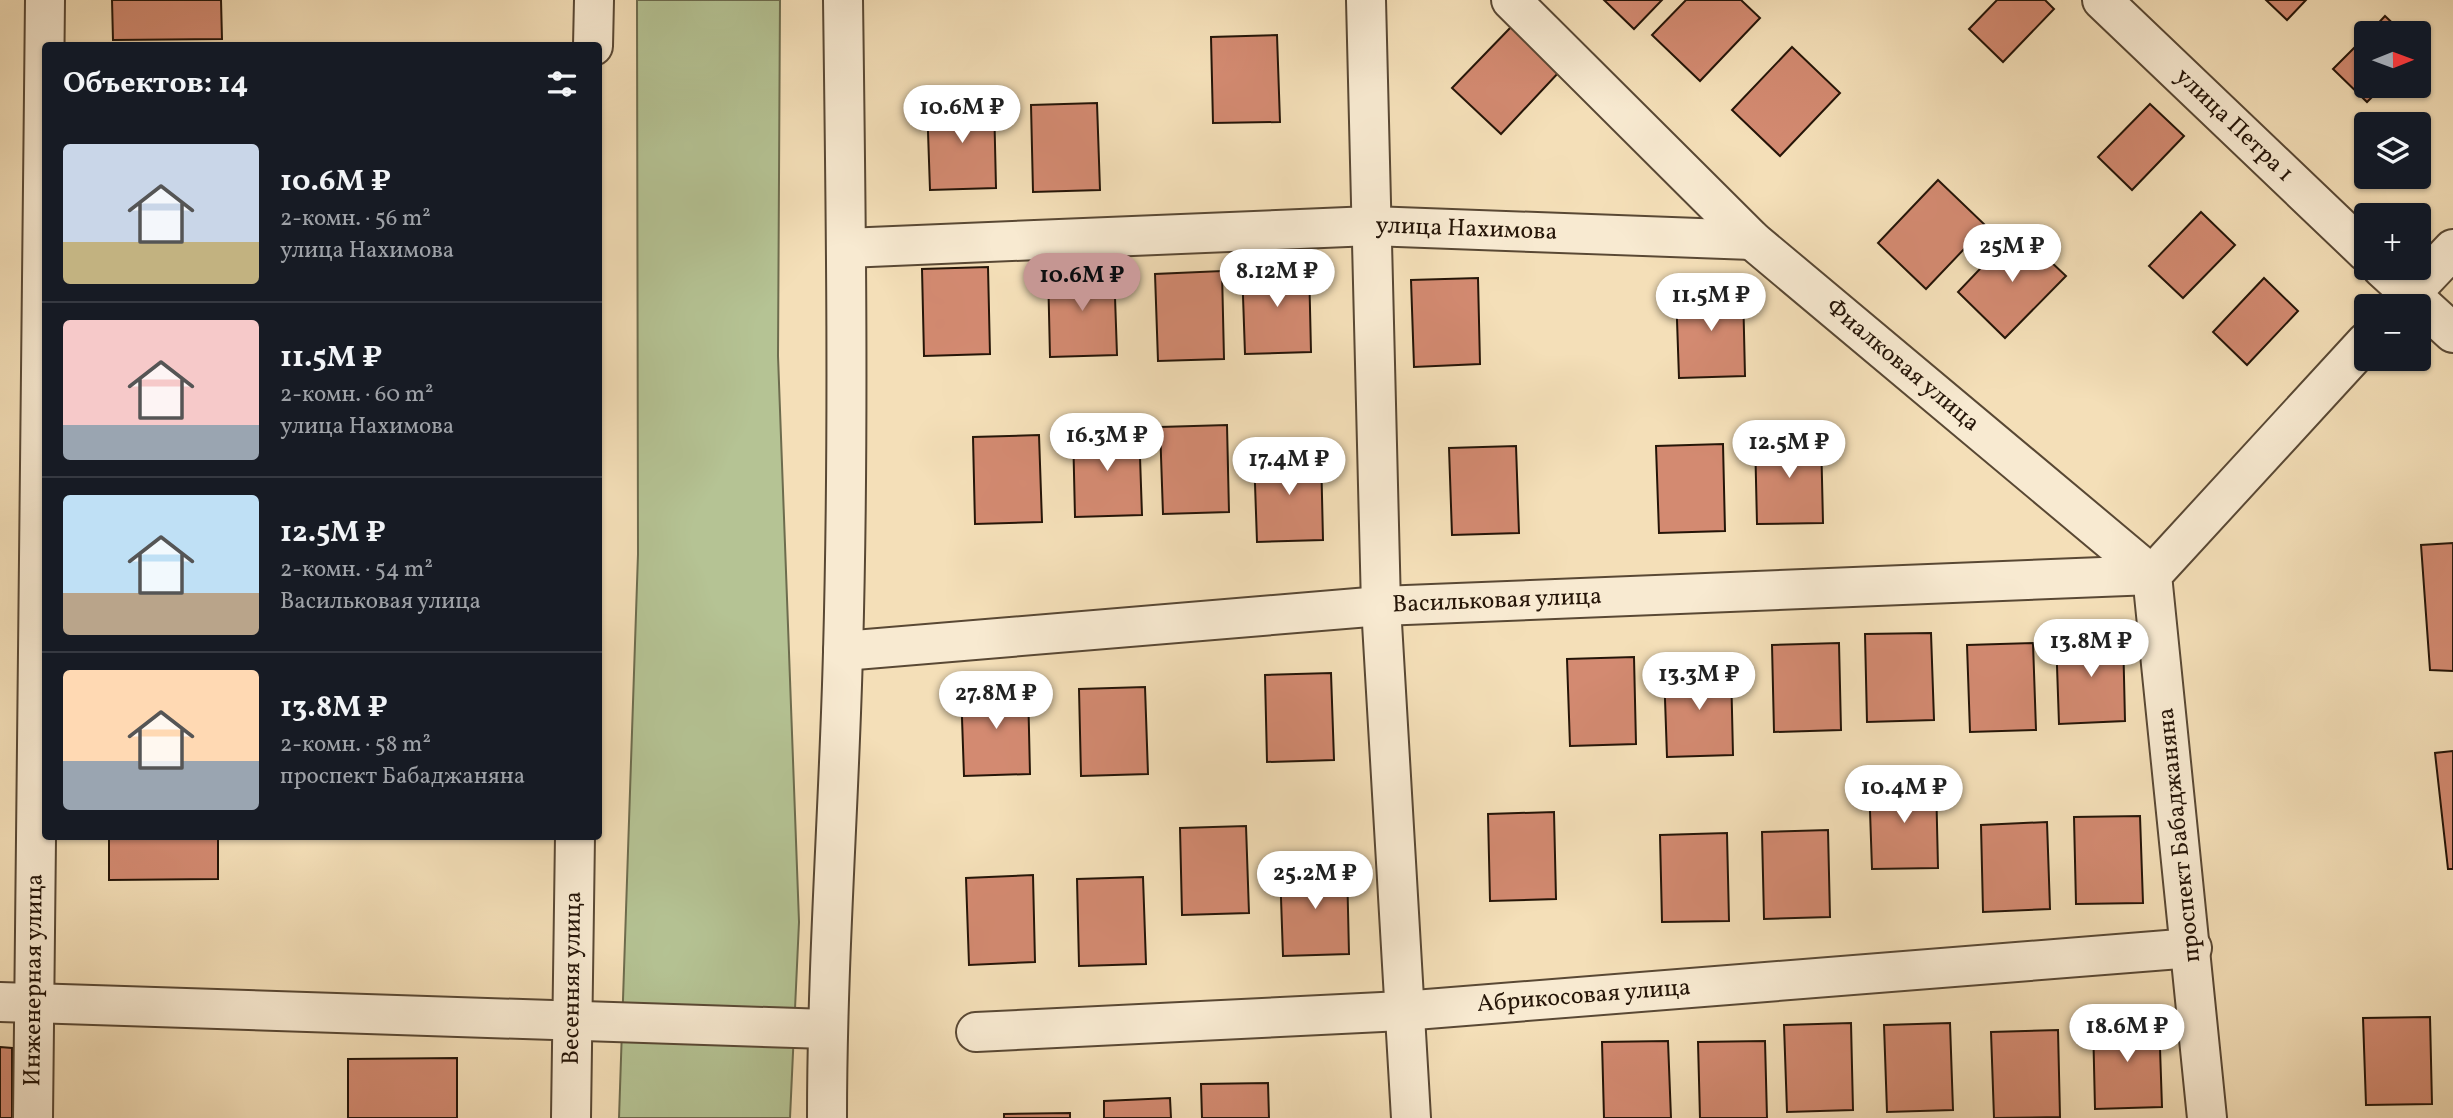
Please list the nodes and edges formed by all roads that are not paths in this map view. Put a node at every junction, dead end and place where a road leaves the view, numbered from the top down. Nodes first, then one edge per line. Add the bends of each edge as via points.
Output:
1 (45, 0) edge
2 (594, 0) edge
3 (843, 0) edge
4 (1366, 0) edge
5 (1511, 0) edge
6 (2102, 0) edge
7 (44, 42) edge
8 (593, 42) edge
9 (42, 107) edge
10 (1371, 226) junction
11 (1752, 240) junction
12 (2354, 241) edge
13 (846, 248) junction
14 (2453, 249) edge
15 (2411, 294) edge
16 (2431, 318) edge
17 (2453, 333) edge
18 (2354, 355) edge
19 (2152, 575) junction
20 (1381, 606) junction
21 (844, 651) junction
22 (575, 840) edge
23 (2192, 948) junction
24 (17, 1002) edge
25 (1402, 1011) junction
26 (571, 1018) junction
27 (827, 1029) junction
28 (976, 1032) dead end
29 (33, 1118) edge
30 (571, 1118) edge
31 (827, 1118) edge
32 (1411, 1118) edge
33 (2207, 1118) edge

1 - 7 street, Инженерная улица
2 - 8 street
3 - 13 street
4 - 10 street
5 - 11 street, Фиалковая улица
6 - 12 street, улица Петра 1
9 - 24 street, Инженерная улица
10 - 11 street, улица Нахимова
10 - 13 street, улица Нахимова
10 - 20 street
11 - 19 street, Фиалковая улица
13 - 21 street
14 - 15 street
16 - 17 street
18 - 19 street
19 - 20 street, Васильковая улица
19 - 23 street, проспект Бабаджаняна
20 - 21 street, Васильковая улица
20 - 25 street
21 - 27 street
22 - 26 street, Весенняя улица
23 - 25 street, Абрикосовая улица
23 - 33 street, проспект Бабаджаняна
24 - 26 street
24 - 29 street, Инженерная улица
25 - 28 street, Абрикосовая улица
25 - 32 street
26 - 27 street
26 - 30 street, Весенняя улица
27 - 31 street

